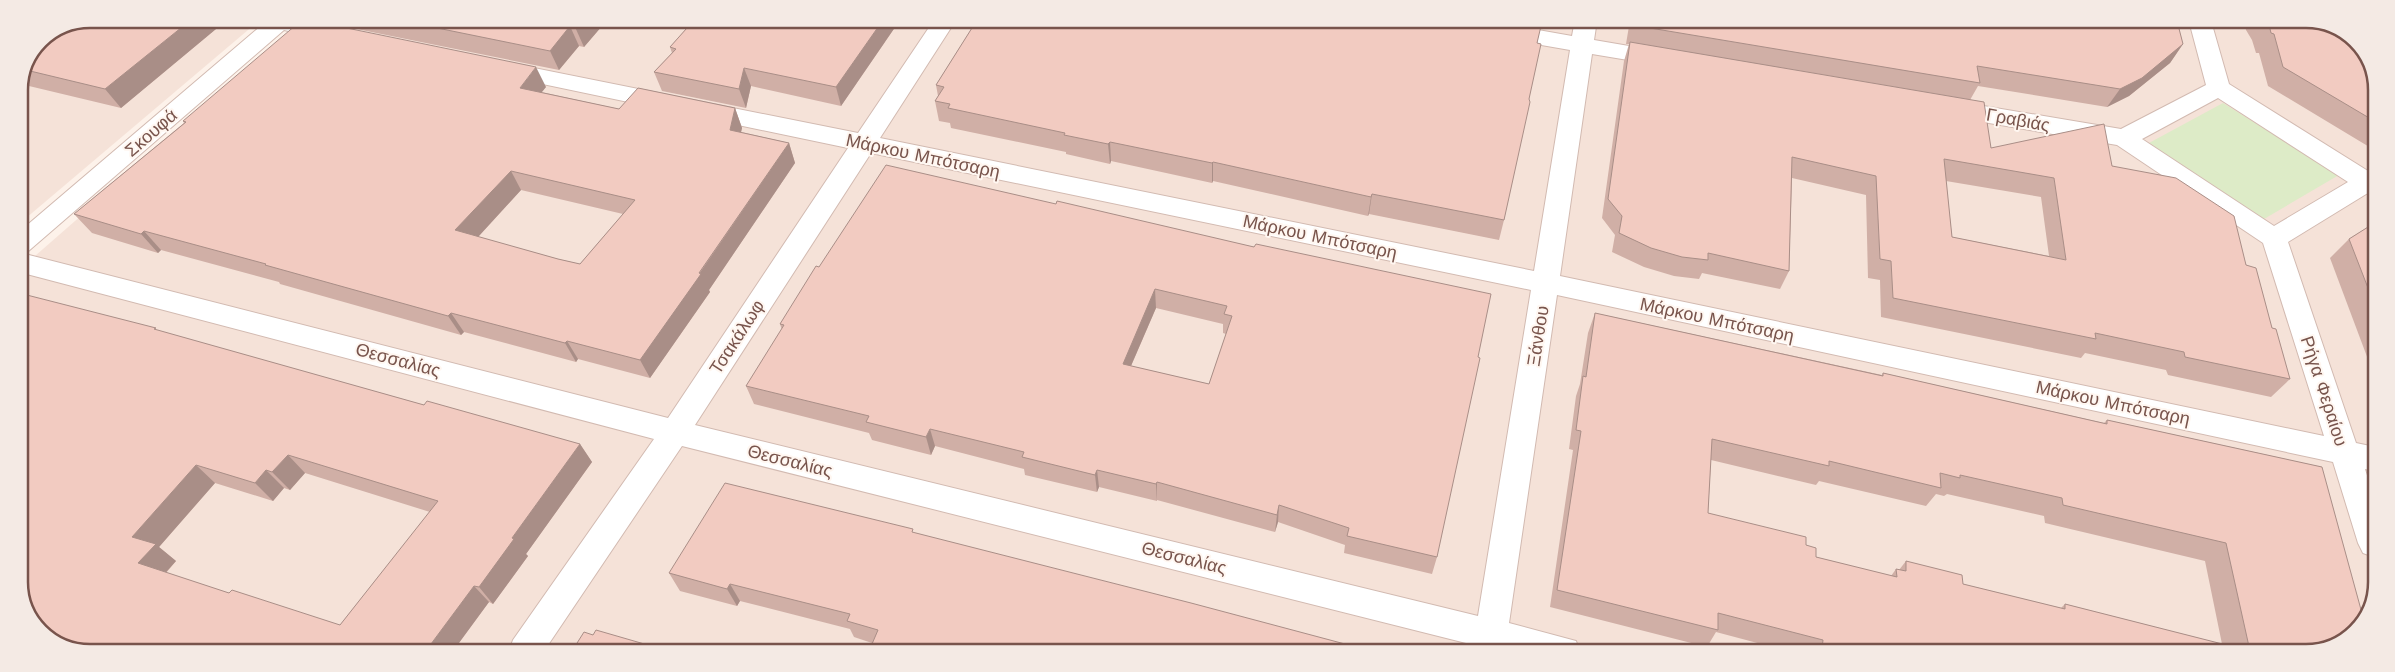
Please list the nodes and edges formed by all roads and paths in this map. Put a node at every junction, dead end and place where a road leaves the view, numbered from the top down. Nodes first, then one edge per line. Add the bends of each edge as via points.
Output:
1 (267, 28) edge
2 (312, 28) edge
3 (940, 28) edge
4 (1528, 28) edge
5 (2202, 28) edge
6 (1584, 33) edge
7 (358, 38) edge
8 (1684, 62) edge
9 (484, 65) edge
10 (2219, 88) junction
11 (1928, 105) edge
12 (2124, 138) junction
13 (864, 144) junction
14 (2367, 181) edge
15 (2367, 185) edge
16 (28, 238) edge
17 (2274, 238) junction
18 (28, 264) edge
19 (1546, 284) junction
20 (675, 432) junction
21 (2344, 452) junction
22 (2368, 458) edge
23 (2368, 524) edge
24 (1490, 643) edge
25 (530, 644) edge

1 - 16 street, Σκουφά
2 - 7 street
3 - 13 street, Τσακάλωφ
4 - 6 street
5 - 10 street
6 - 8 street
6 - 19 street, Ξάνθου
9 - 13 street, Μάρκου Μπότσαρη
10 - 12 street
10 - 14 street
11 - 12 street, Γραβιάς
12 - 17 street
13 - 19 street, Μάρκου Μπότσαρη
13 - 20 street, Τσακάλωφ
15 - 17 street
17 - 21 street, Ρήγα Φεραίου
18 - 20 street, Θεσσαλίας
19 - 21 street, Μάρκου Μπότσαρη
19 - 24 street, Ξάνθου
20 - 24 street, Θεσσαλίας
20 - 25 street, Τσακάλωφ
21 - 22 street, Μάρκου Μπότσαρη
21 - 23 street, Ρήγα Φεραίου

